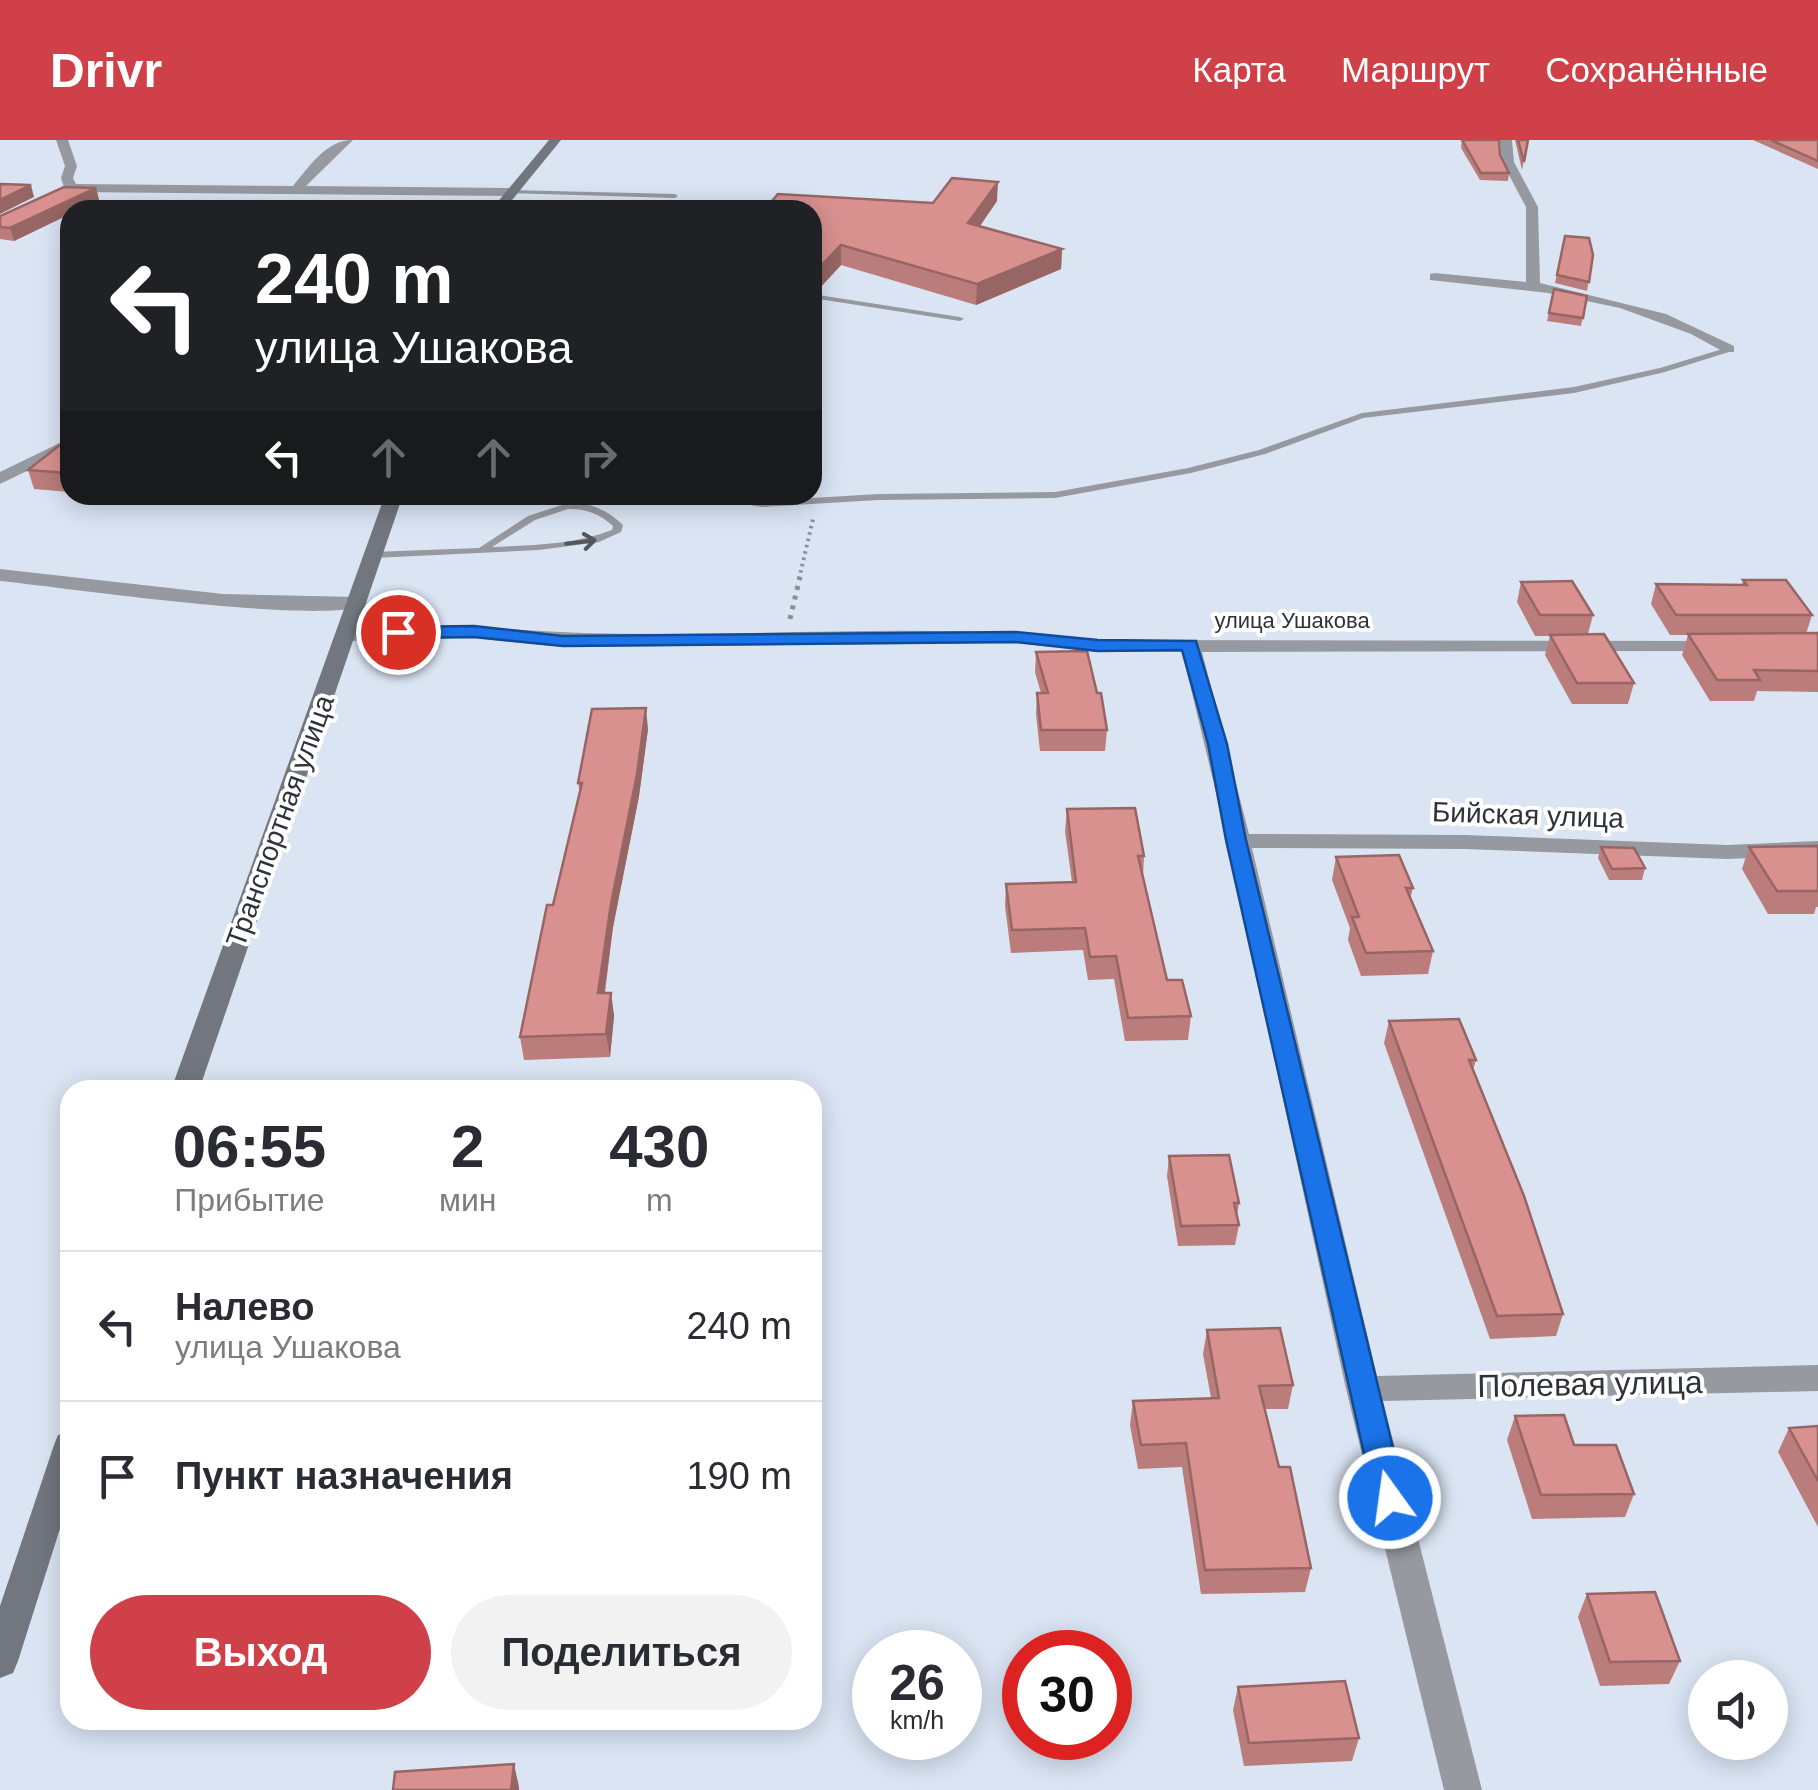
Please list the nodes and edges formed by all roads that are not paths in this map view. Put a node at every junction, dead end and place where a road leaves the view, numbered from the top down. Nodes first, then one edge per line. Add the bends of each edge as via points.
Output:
1 (62, 140) edge
2 (347, 140) edge
3 (555, 140) edge
4 (1506, 140) edge
5 (71, 188) junction
6 (299, 188) junction
7 (346, 188) junction
8 (509, 192) junction
9 (675, 196) dead end
10 (336, 200) edge
11 (504, 200) edge
12 (0, 222) edge
13 (1435, 277) dead end
14 (1533, 284) junction
15 (822, 298) edge
16 (960, 320) dead end
17 (1729, 349) joint
18 (60, 448) edge
19 (0, 479) edge
20 (822, 502) edge
21 (396, 505) edge
22 (484, 548) junction
23 (374, 555) junction
24 (0, 575) edge
25 (357, 604) junction
26 (346, 634) junction
27 (1190, 645) junction
28 (1740, 645) edge
29 (1236, 840) junction
30 (1818, 848) edge
31 (189, 1080) edge
32 (1818, 1378) edge
33 (1362, 1389) junction
34 (60, 1475) edge
35 (0, 1661) edge
36 (1463, 1790) edge

1 - 5 street
2 - 6 street
3 - 8 main road
4 - 14 street via 1508,162 1532,207
5 - 6 street
5 - 12 street
6 - 7 street
7 - 8 street
7 - 10 street
8 - 9 lane
8 - 11 main road
13 - 14 street
14 - 17 street via 1662,317
15 - 16 lane
17 - 20 lane via 1574,390 1362,416 1243,457 1055,495
18 - 19 street
21 - 23 main road, Транспортная улица
22 -> 22 lane via 593,542 616,532 618,524 586,508 551,510
22 - 23 lane
23 - 25 main road, Транспортная улица
24 - 25 street via 300,606
25 - 26 main road, Транспортная улица
26 - 27 street, улица Ушакова via 474,632 563,641 1016,637 1098,646
26 - 31 main road, Транспортная улица
27 - 28 street, улица Ушакова
27 - 29 street
29 - 30 street, Бийская улица via 1726,852
29 - 33 street
32 - 33 street, Полевая улица
33 - 36 street
34 - 35 main road

